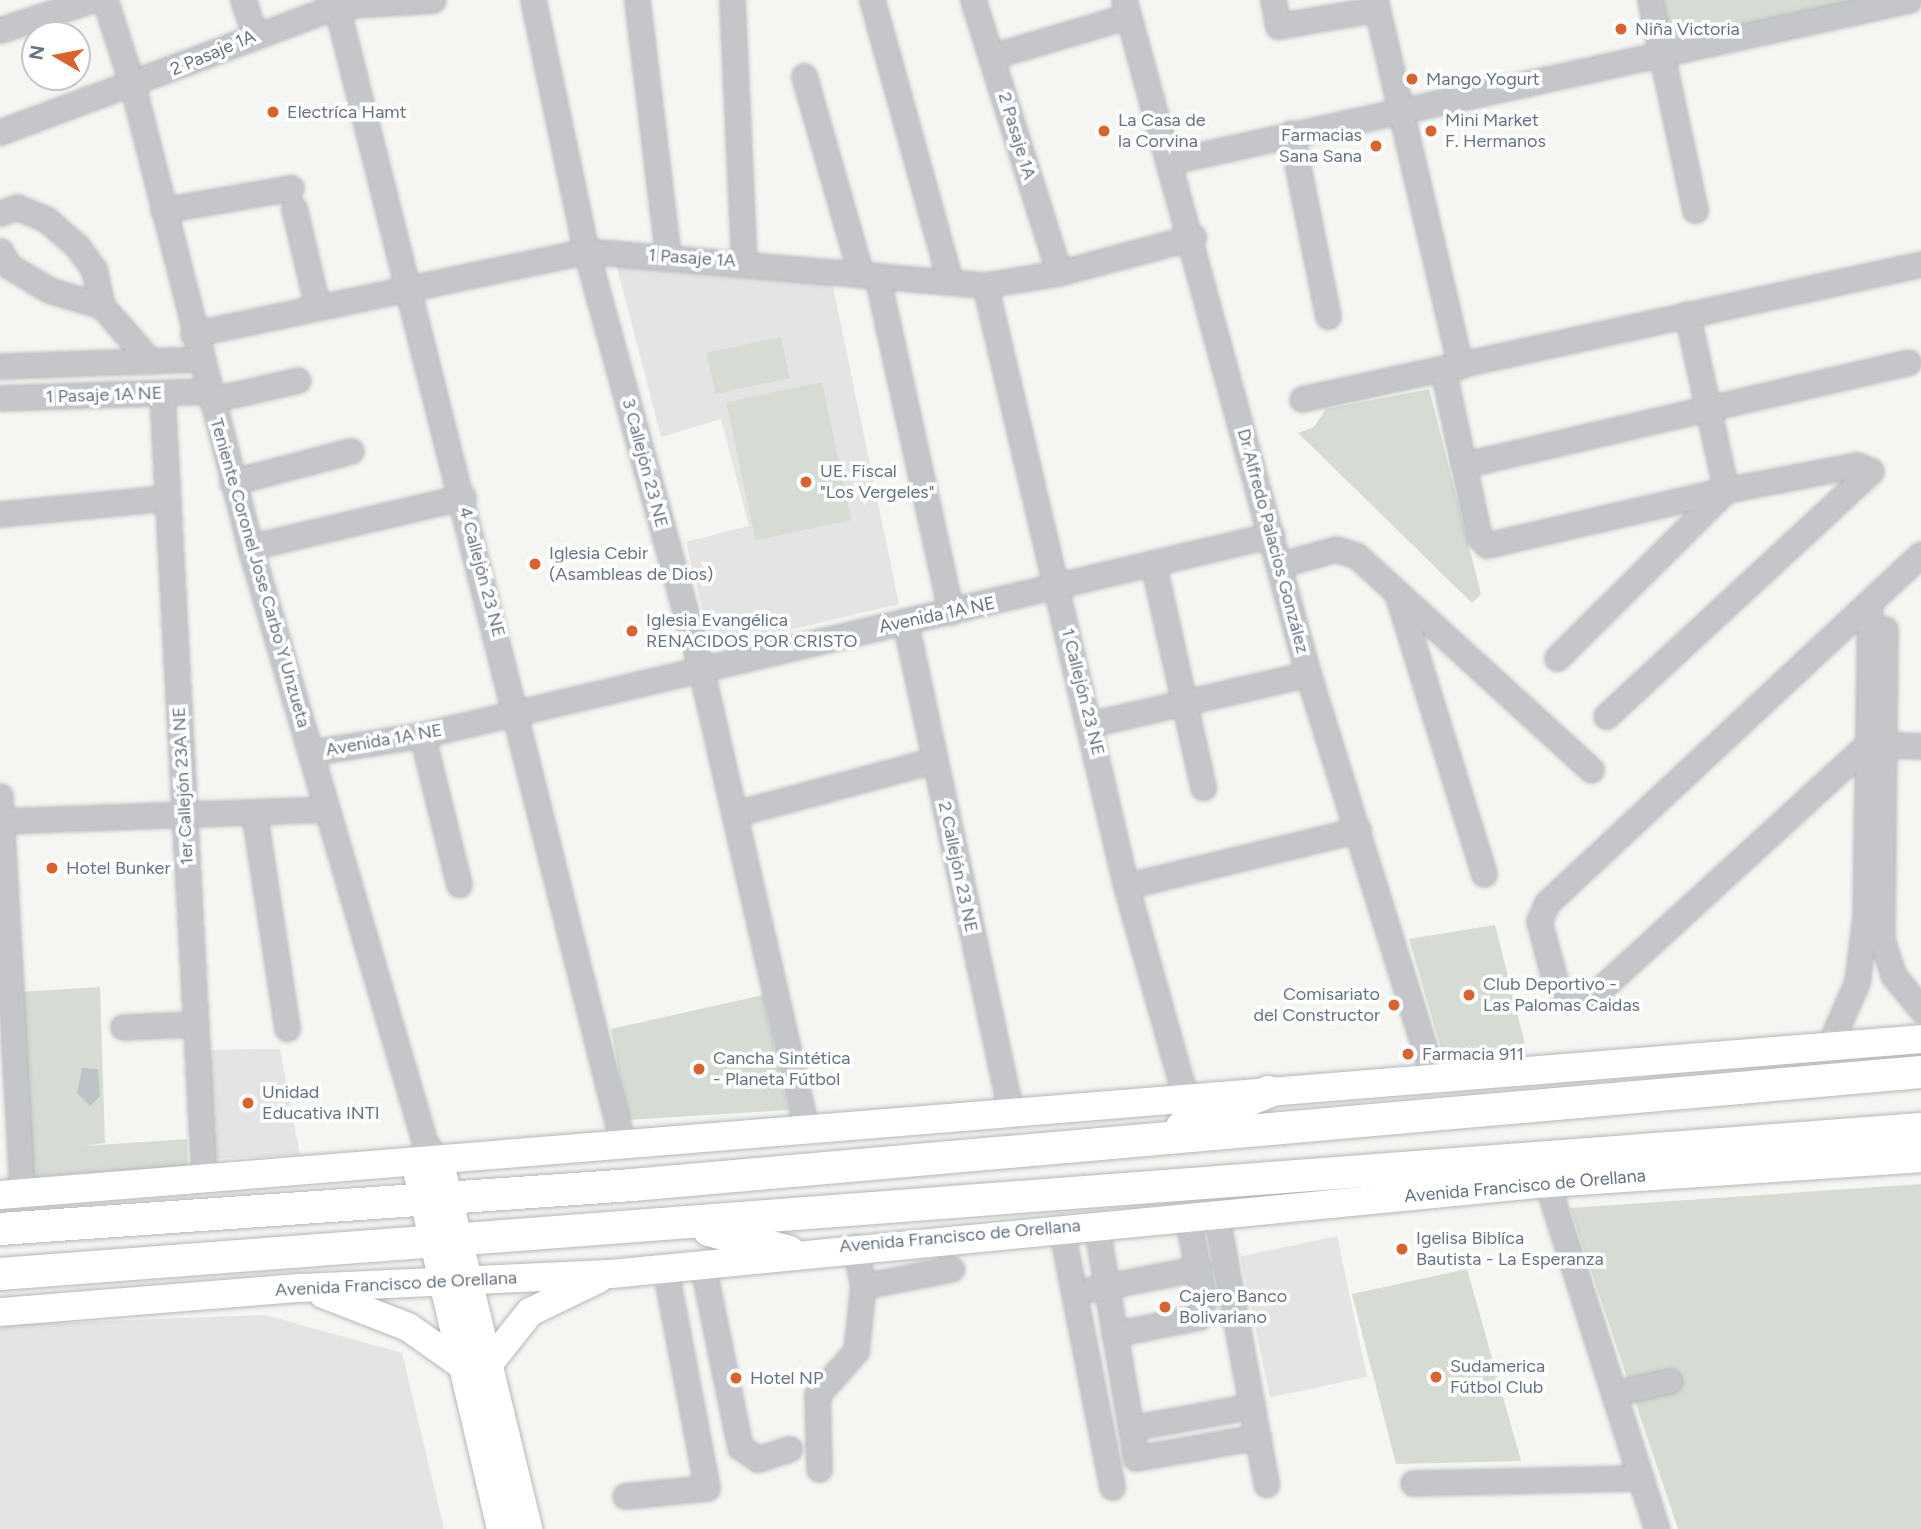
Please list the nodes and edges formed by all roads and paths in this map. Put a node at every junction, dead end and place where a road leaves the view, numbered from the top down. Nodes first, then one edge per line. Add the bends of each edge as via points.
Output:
1 (91, 0) edge
2 (105, 0) edge
3 (243, 0) edge
4 (421, 0) edge
5 (433, 0) edge
6 (533, 0) edge
7 (637, 0) edge
8 (732, 0) edge
9 (872, 0) edge
10 (974, 0) edge
11 (1273, 0) edge
12 (1650, 0) edge
13 (1909, 0) edge
14 (336, 3) edge
15 (1376, 5) edge
16 (1126, 8) edge
17 (0, 30) edge
18 (255, 34) junction
19 (1662, 54) junction
20 (993, 57) junction
21 (804, 76) dead end
22 (133, 86) junction
23 (1396, 111) junction
24 (0, 132) edge
25 (1292, 134) junction
26 (1172, 161) junction
27 (1695, 210) dead end
28 (163, 211) junction
29 (0, 213) edge
30 (1193, 237) junction
31 (0, 251) edge
32 (586, 251) junction
33 (668, 257) junction
34 (744, 262) junction
35 (1921, 264) edge
36 (1059, 273) junction
37 (869, 276) junction
38 (950, 282) junction
39 (985, 285) junction
40 (408, 289) junction
41 (317, 305) junction
42 (102, 306) junction
43 (1687, 314) junction
44 (1328, 316) dead end
45 (193, 334) junction
46 (200, 359) junction
47 (150, 361) junction
48 (1908, 362) dead end
49 (0, 366) edge
50 (1452, 368) junction
51 (298, 380) dead end
52 (162, 393) junction
53 (209, 396) junction
54 (0, 398) edge
55 (1302, 399) dead end
56 (1708, 409) junction
57 (351, 451) dead end
58 (1463, 465) junction
59 (232, 482) junction
60 (1726, 490) junction
61 (463, 498) junction
62 (155, 499) dead end
63 (0, 514) edge
64 (1272, 535) junction
65 (250, 547) junction
66 (1921, 554) edge
67 (1153, 563) junction
68 (1279, 565) junction
69 (1057, 589) junction
70 (1398, 595) junction
71 (1878, 596) junction
72 (951, 612) junction
73 (905, 621) junction
74 (1557, 658) dead end
75 (701, 669) junction
76 (1308, 674) junction
77 (1180, 703) junction
78 (519, 713) junction
79 (1606, 716) dead end
80 (1091, 724) junction
81 (422, 735) junction
82 (1877, 744) junction
83 (1921, 746) edge
84 (313, 752) junction
85 (935, 760) junction
86 (1591, 770) dead end
87 (1203, 787) dead end
88 (0, 796) edge
89 (326, 809) junction
90 (254, 811) junction
91 (184, 813) junction
92 (734, 814) junction
93 (1, 821) edge
94 (1358, 830) junction
95 (1484, 874) dead end
96 (458, 885) dead end
97 (1126, 886) junction
98 (1921, 1009) edge
99 (195, 1024) junction
100 (123, 1027) dead end
101 (287, 1028) dead end
102 (1921, 1039) edge
103 (1829, 1046) junction
104 (1921, 1072) edge
105 (1434, 1078) junction
106 (1268, 1092) junction
107 (1186, 1099) junction
108 (1012, 1113) junction
109 (1921, 1129) edge
110 (807, 1130) junction
111 (1144, 1141) junction
112 (623, 1145) junction
113 (426, 1155) junction
114 (1921, 1158) edge
115 (204, 1179) junction
116 (1547, 1183) junction
117 (11, 1194) edge
118 (436, 1199) junction
119 (1216, 1213) junction
120 (1187, 1216) junction
121 (673, 1223) junction
122 (1096, 1224) junction
123 (1061, 1227) junction
124 (0, 1229) edge
125 (444, 1240) junction
126 (855, 1246) junction
127 (789, 1252) junction
128 (702, 1262) junction
129 (665, 1267) junction
130 (1199, 1268) junction
131 (951, 1269) dead end
132 (1228, 1271) junction
133 (611, 1273) junction
134 (0, 1274) edge
135 (453, 1280) junction
136 (863, 1286) junction
137 (1106, 1286) junction
138 (301, 1288) junction
139 (1074, 1293) junction
140 (1204, 1300) junction
141 (0, 1312) edge
142 (1114, 1334) junction
143 (459, 1363) junction
144 (487, 1366) junction
145 (1670, 1381) dead end
146 (1614, 1393) junction
147 (1252, 1406) junction
148 (1131, 1428) junction
149 (1258, 1437) junction
150 (789, 1449) dead end
151 (819, 1469) dead end
152 (1641, 1478) junction
153 (1413, 1483) dead end
154 (1266, 1484) dead end
155 (1112, 1487) dead end
156 (625, 1496) dead end
157 (501, 1529) edge
158 (528, 1529) edge
159 (1657, 1529) edge

1 - 17 street
2 - 22 street, Teniente Coronel Jose Carbo Y Unzueta
3 - 18 street
4 - 5 street, 2 Pasaje 1A
4 - 14 street, 2 Pasaje 1A
6 - 32 street, 3 Callejón 23 NE
7 - 33 street
8 - 34 street
9 - 38 street
10 - 20 street, 2 Pasaje 1A
11 - 15 street via 1278,26
12 - 19 street
13 - 19 street
14 - 18 street, 2 Pasaje 1A
14 - 40 street, 4 Callejón 23 NE
15 - 23 street
16 - 20 street
16 - 26 street, Dr Alfredo Palacios González
18 - 22 street, 2 Pasaje 1A
19 - 23 street
19 - 27 street
20 - 36 street, 2 Pasaje 1A
21 - 37 street
22 - 24 street, 2 Pasaje 1A
22 - 28 street, Teniente Coronel Jose Carbo Y Unzueta
23 - 25 street
23 - 50 street
25 - 26 street
25 - 44 street
26 - 30 street, Dr Alfredo Palacios González
28 - 41 street via 293,198
28 - 45 street, Teniente Coronel Jose Carbo Y Unzueta
29 - 42 street via 17,207 47,220 77,246 94,269
30 - 36 street, 1 Pasaje 1A
30 - 64 street, Dr Alfredo Palacios González
31 - 42 street via 9,266 49,290
32 - 33 street, 1 Pasaje 1A
32 - 40 street, 1 Pasaje 1A
32 - 75 street, 3 Callejón 23 NE
33 - 34 street, 1 Pasaje 1A
34 - 37 street, 1 Pasaje 1A
35 - 43 street
36 - 39 street, 1 Pasaje 1A
37 - 38 street, 1 Pasaje 1A
37 - 72 street
38 - 39 street, 1 Pasaje 1A
39 - 69 street, 1 Callejón 23 NE
40 - 41 street, 1 Pasaje 1A
40 - 61 street, 4 Callejón 23 NE
41 - 45 street, 1 Pasaje 1A
42 - 47 street
43 - 50 street
43 - 56 street
45 - 46 street, Teniente Coronel Jose Carbo Y Unzueta
46 - 47 street, 1 Pasaje 1A NE
46 - 53 street, Teniente Coronel Jose Carbo Y Unzueta
47 - 49 street, 1 Pasaje 1A NE
48 - 56 street
50 - 55 street
50 - 58 street
51 - 53 street, 1 Pasaje 1A NE
52 - 53 street, 1 Pasaje 1A NE
52 - 54 street, 1 Pasaje 1A NE
52 - 91 street, 1er Callejón 23A NE
53 - 59 street, Teniente Coronel Jose Carbo Y Unzueta
56 - 58 street
56 - 60 street
57 - 59 street
58 - 60 street via 1479,537 1487,545
59 - 65 street, Teniente Coronel Jose Carbo Y Unzueta
60 - 74 street
60 - 79 street via 1857,465 1871,471
61 - 65 street
61 - 78 street, 4 Callejón 23 NE
62 - 63 street
64 - 67 street, Avenida 1A NE
64 - 68 street, Dr Alfredo Palacios González
65 - 84 street, Teniente Coronel Jose Carbo Y Unzueta
66 - 71 street
67 - 69 street, Avenida 1A NE
67 - 77 street
68 - 70 street via 1343,549
68 - 76 street, Dr Alfredo Palacios González
69 - 72 street, Avenida 1A NE
69 - 80 street, 1 Callejón 23 NE
70 - 86 street
70 - 95 street
71 - 82 street
71 - 82 street via 1547,903 1539,921 1561,991 1594,995
72 - 73 street, Avenida 1A NE
73 - 75 street, Avenida 1A NE
73 - 85 street, 2 Callejón 23 NE
75 - 78 street, Avenida 1A NE
75 - 92 street, 3 Callejón 23 NE
76 - 77 street
76 - 94 street, Dr Alfredo Palacios González
77 - 80 street
77 - 87 street
78 - 81 street, Avenida 1A NE
78 - 112 street, 4 Callejón 23 NE
80 - 97 street, 1 Callejón 23 NE
81 - 84 street, Avenida 1A NE
81 - 96 street
82 - 83 street
82 - 98 street via 1882,940 1894,976
82 - 103 street via 1859,975
84 - 89 street, Teniente Coronel Jose Carbo Y Unzueta
85 - 92 street
85 - 108 street, 2 Callejón 23 NE
88 - 93 street
89 - 90 street
89 - 113 street, Teniente Coronel Jose Carbo Y Unzueta
90 - 91 street
90 - 101 street
91 - 93 street
91 - 99 street, 1er Callejón 23A NE
92 - 110 street, 3 Callejón 23 NE
93 - 117 street
94 - 97 street
94 - 105 street, Dr Alfredo Palacios González
97 - 107 street, 1 Callejón 23 NE
99 - 100 street
99 - 115 street, 1er Callejón 23A NE
102 - 103 main road
103 - 105 main road
104 - 111 highway
105 - 106 main road
106 - 107 main road
106 - 111 highway
107 - 108 main road
108 - 110 main road
109 - 121 highway, Avenida Francisco de Orellana
110 - 112 main road
111 - 118 highway
112 - 113 main road
113 - 115 main road
113 - 118 main road
114 - 116 main road, Avenida Francisco de Orellana
115 - 117 main road
116 - 119 main road, Avenida Francisco de Orellana
116 - 146 street
118 - 124 highway
118 - 125 main road
119 - 120 main road, Avenida Francisco de Orellana
119 - 132 street
120 - 122 main road, Avenida Francisco de Orellana
120 - 130 street
121 - 125 highway, Avenida Francisco de Orellana
121 - 127 highway
122 - 123 main road, Avenida Francisco de Orellana
122 - 137 street
123 - 126 main road, Avenida Francisco de Orellana
123 - 139 street
125 - 134 highway, Avenida Francisco de Orellana
125 - 135 main road
126 - 127 main road, Avenida Francisco de Orellana
126 - 136 street
127 - 128 main road, Avenida Francisco de Orellana
128 - 129 main road, Avenida Francisco de Orellana
128 - 150 street via 740,1447 758,1459
129 - 133 main road, Avenida Francisco de Orellana
129 - 156 street via 707,1489
130 - 137 street
130 - 140 street
131 - 136 street
132 - 140 street
132 - 147 street
133 - 135 main road, Avenida Francisco de Orellana
133 - 144 main road via 530,1312
135 - 138 main road, Avenida Francisco de Orellana
135 - 143 main road
135 - 144 main road
136 - 151 street via 856,1351 817,1395
137 - 139 street
137 - 142 street
138 - 141 main road, Avenida Francisco de Orellana
138 - 143 main road via 384,1315
139 - 155 street
140 - 142 street via 1194,1321
142 - 148 street
143 - 157 main road
144 - 158 main road
145 - 146 street
146 - 152 street
147 - 148 street
147 - 149 street
148 - 149 street via 1136,1458
149 - 154 street
152 - 153 street
152 - 159 street

